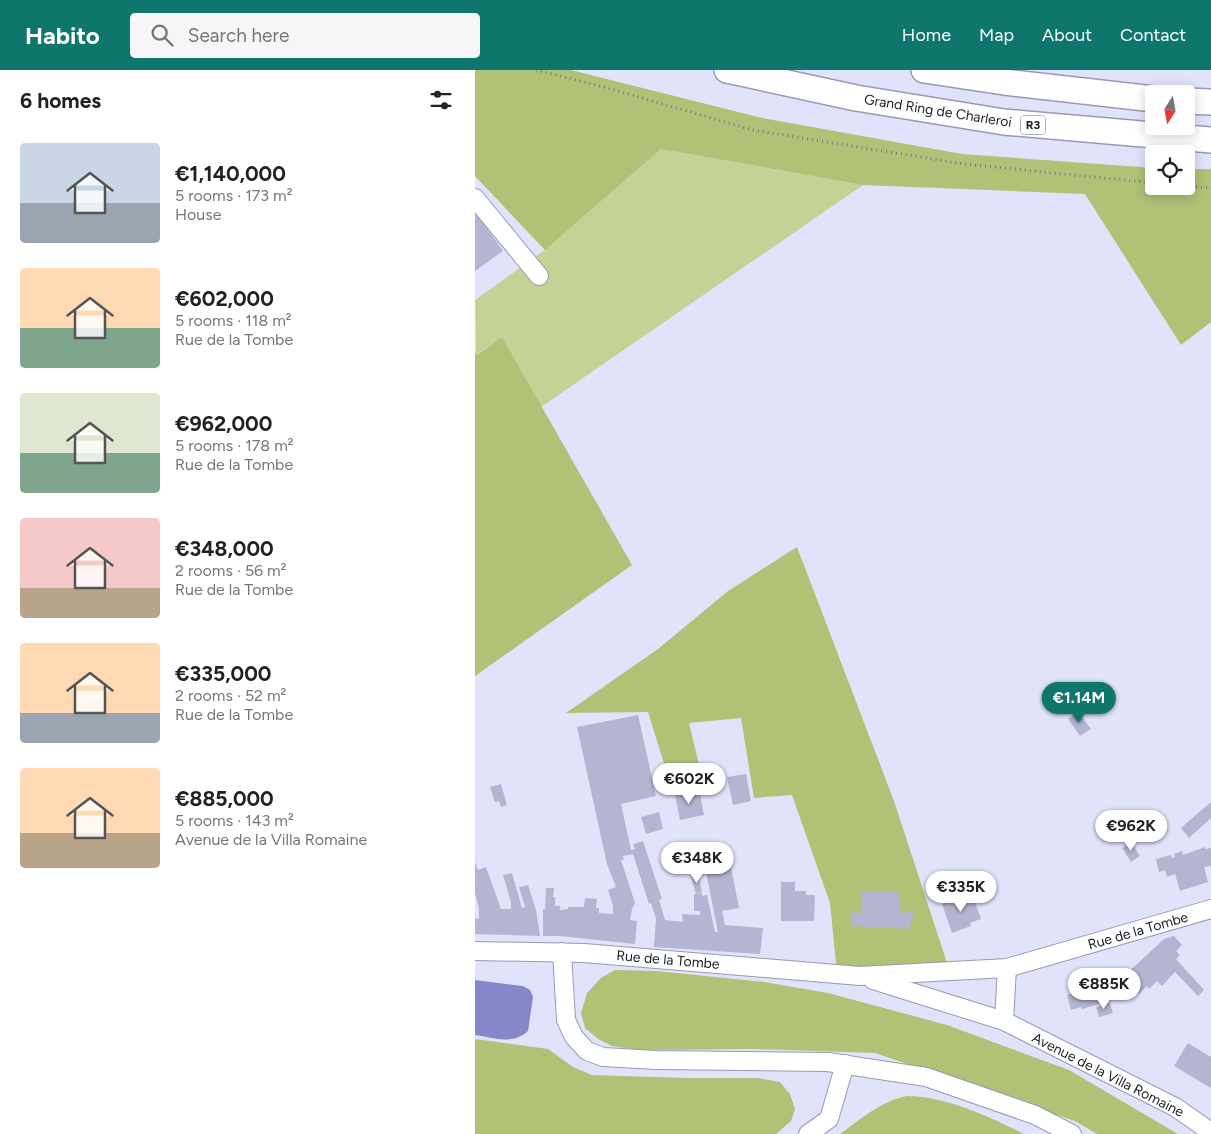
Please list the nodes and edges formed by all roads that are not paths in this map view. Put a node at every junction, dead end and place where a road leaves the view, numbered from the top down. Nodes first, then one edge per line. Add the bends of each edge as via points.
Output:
1 (727, 70) edge
2 (924, 70) edge
3 (1145, 98) edge
4 (1195, 101) edge
5 (1211, 102) edge
6 (1211, 140) edge
7 (475, 198) edge
8 (539, 276) dead end
9 (1211, 909) edge
10 (475, 951) edge
11 (562, 952) junction
12 (1007, 968) junction
13 (861, 976) junction
14 (1004, 1021) junction
15 (845, 1064) junction
16 (1211, 1132) edge
17 (808, 1134) edge
18 (1072, 1134) edge

1 - 6 highway, Grand Ring de Charleroi / R3 via 856,98 1004,122
2 - 3 highway
4 - 5 highway
7 - 8 street
9 - 12 street, Rue de la Tombe
10 - 11 street, Rue de la Tombe
11 - 13 street, Rue de la Tombe
11 - 15 street via 566,1020 574,1037 587,1051 603,1058
12 - 13 street, Rue de la Tombe
12 - 14 street
13 - 14 street, Rue de la Tombe
14 - 16 street, Avenue de la Villa Romaine via 1175,1107
15 - 17 street via 829,1119
15 - 18 street via 926,1077 1035,1115

